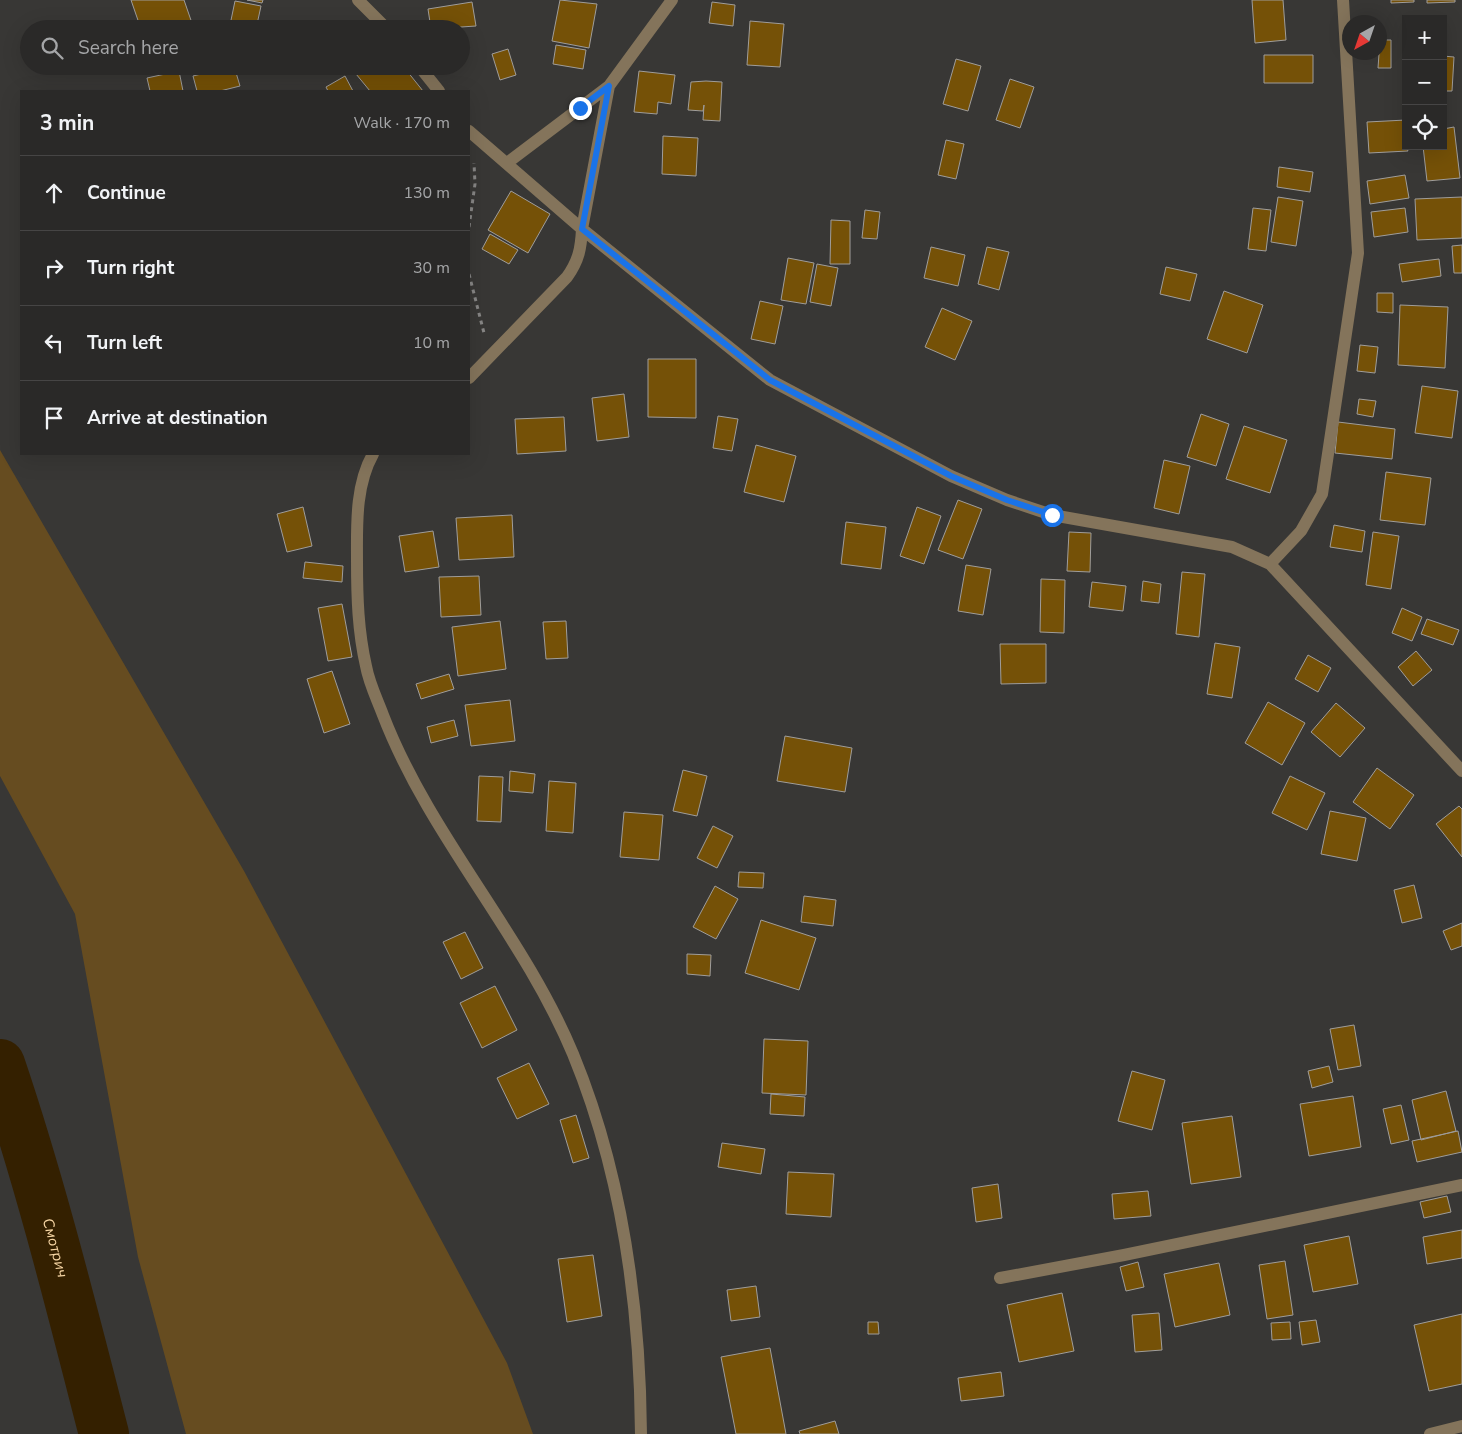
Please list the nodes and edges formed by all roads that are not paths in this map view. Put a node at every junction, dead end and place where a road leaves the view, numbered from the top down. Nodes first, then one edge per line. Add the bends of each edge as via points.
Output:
1 (358, 0) edge
2 (672, 0) edge
3 (1343, 0) edge
4 (378, 20) edge
5 (426, 75) edge
6 (609, 86) junction
7 (438, 90) edge
8 (470, 133) edge
9 (507, 164) junction
10 (582, 229) junction
11 (470, 377) edge
12 (372, 455) edge
13 (1270, 564) junction
14 (1462, 771) edge
15 (1462, 1185) edge
16 (1000, 1278) dead end
17 (1462, 1426) edge
18 (641, 1434) edge
19 (1430, 1434) edge

1 - 4 street
2 - 6 street
3 - 13 street via 1358,253 1322,494 1301,531
5 - 7 street
6 - 9 street
6 - 10 street
8 - 9 street
9 - 10 street
10 - 11 street via 581,251 568,277
10 - 13 street via 770,380 951,476 1052,515 1232,547
12 - 18 street via 364,472 357,533 357,599 366,668 394,743 416,789 514,944 573,1053 598,1128 631,1272 641,1380
13 - 14 street
15 - 16 street via 1124,1256
17 - 19 street

